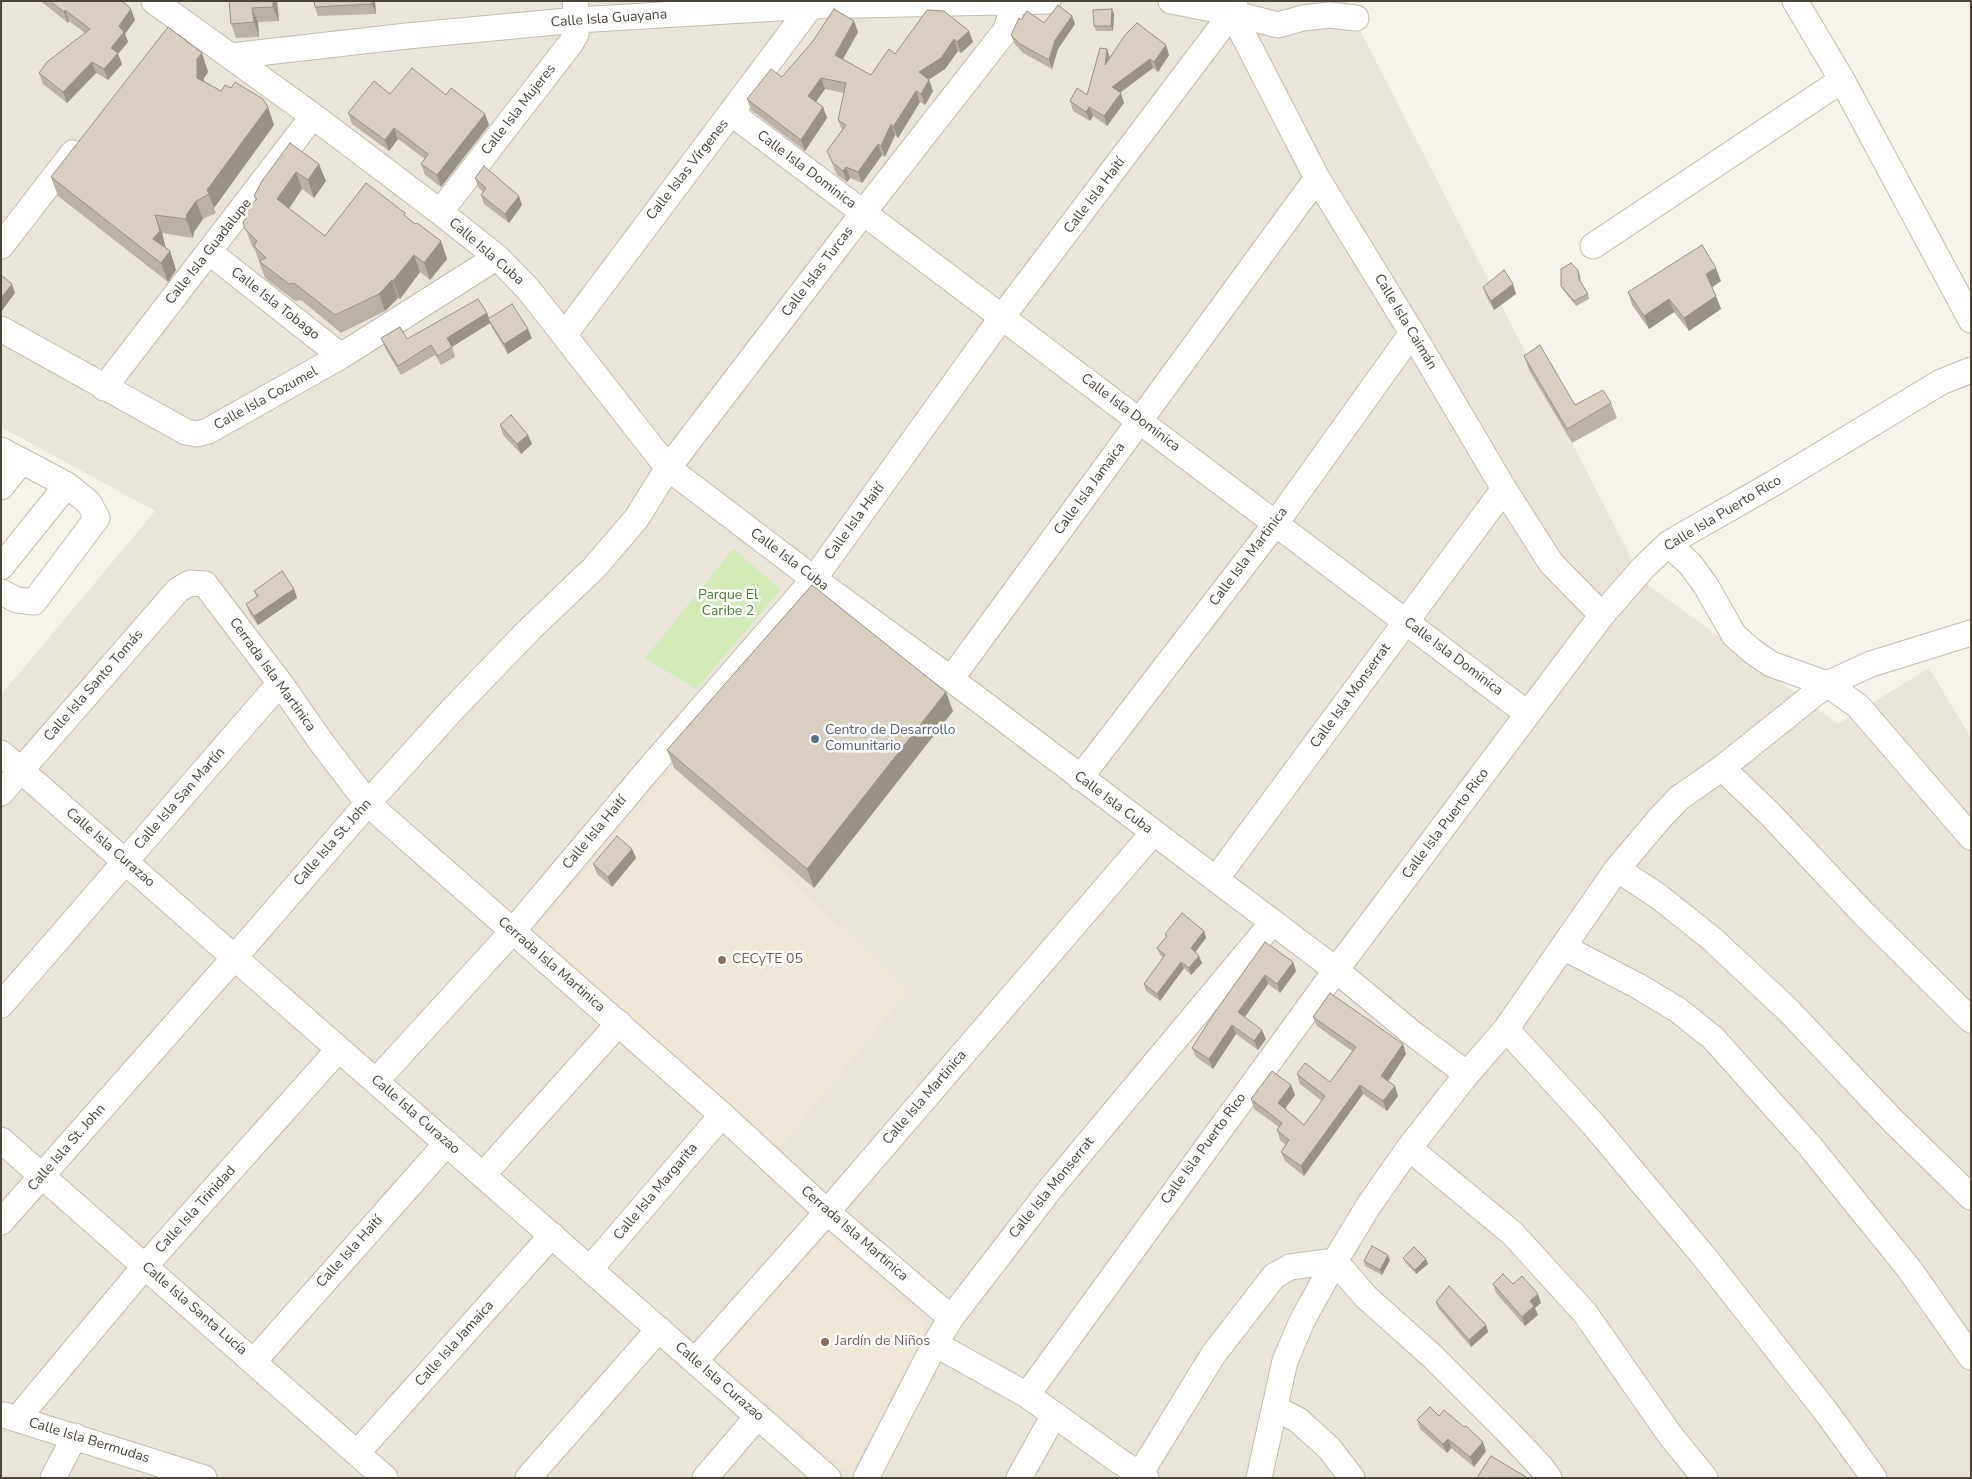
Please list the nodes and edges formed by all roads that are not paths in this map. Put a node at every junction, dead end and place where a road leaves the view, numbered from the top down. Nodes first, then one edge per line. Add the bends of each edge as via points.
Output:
1 (154, 1) edge
2 (1048, 1) edge
3 (1171, 1) edge
4 (1795, 1) edge
5 (1011, 2) edge
6 (810, 6) junction
7 (1234, 7) edge
8 (576, 11) edge
9 (1356, 18) dead end
10 (231, 56) junction
11 (1842, 80) junction
12 (731, 113) junction
13 (313, 116) junction
14 (87, 135) edge
15 (1317, 178) junction
16 (440, 212) junction
17 (863, 213) junction
18 (1, 246) edge
19 (1594, 246) dead end
20 (209, 252) junction
21 (497, 257) junction
22 (1002, 317) junction
23 (1971, 320) edge
24 (1, 328) edge
25 (1412, 333) junction
26 (564, 334) junction
27 (341, 356) junction
28 (1971, 370) edge
29 (104, 388) junction
30 (1140, 421) junction
31 (12, 456) edge
32 (668, 468) junction
33 (67, 485) junction
34 (1, 488) edge
35 (1504, 488) junction
36 (1276, 524) junction
37 (1668, 544) junction
38 (1, 567) edge
39 (814, 579) junction
40 (190, 583) joint
41 (1, 592) edge
42 (1602, 616) junction
43 (1406, 622) junction
44 (1971, 634) edge
45 (951, 680) junction
46 (280, 684) junction
47 (1827, 684) junction
48 (1528, 714) junction
49 (1, 752) edge
50 (1722, 768) junction
51 (21, 770) junction
52 (1080, 778) junction
53 (1, 793) edge
54 (368, 803) junction
55 (1153, 833) junction
56 (1971, 837) edge
57 (126, 862) junction
58 (1618, 869) junction
59 (1216, 879) junction
60 (1273, 922) junction
61 (512, 932) junction
62 (1564, 947) junction
63 (235, 958) junction
64 (1336, 970) junction
65 (1, 1005) edge
66 (1971, 1020) edge
67 (618, 1023) junction
68 (1506, 1029) junction
69 (339, 1049) junction
70 (1467, 1074) junction
71 (376, 1081) junction
72 (722, 1115) junction
73 (1, 1140) edge
74 (447, 1143) junction
75 (1409, 1148) junction
76 (483, 1175) junction
77 (43, 1177) junction
78 (1971, 1197) edge
79 (827, 1212) junction
80 (1, 1222) edge
81 (552, 1235) junction
82 (1335, 1261) junction
83 (146, 1266) junction
84 (590, 1269) junction
85 (951, 1318) junction
86 (659, 1329) junction
87 (935, 1344) junction
88 (1971, 1357) edge
89 (254, 1361) junction
90 (695, 1361) junction
91 (1027, 1395) junction
92 (1274, 1408) junction
93 (1054, 1415) junction
94 (9, 1416) edge
95 (758, 1416) junction
96 (75, 1436) junction
97 (358, 1452) junction
98 (1143, 1476) edge
99 (384, 1477) edge
100 (53, 1478) edge
101 (204, 1478) edge
102 (528, 1478) edge
103 (705, 1478) edge
104 (828, 1478) edge
105 (866, 1478) edge
106 (1020, 1478) edge
107 (1258, 1478) edge
108 (1352, 1478) edge
109 (1549, 1478) edge
110 (1705, 1478) edge
111 (1874, 1478) edge

1 - 10 street, Calle Isla Cuba via 171,27
2 - 5 street, Calle Isla Guayana
3 - 7 street
4 - 11 street
5 - 6 street, Calle Isla Guayana
5 - 17 street, Calle Islas Turcas via 1006,30
6 - 8 street, Calle Isla Guayana
6 - 12 street, Calle Islas Vírgenes
7 - 9 street via 1278,25 1330,15
7 - 15 street, Calle Isla Caimán
7 - 22 street, Calle Isla Haití
8 - 10 street, Calle Isla Guayana via 407,36
8 - 16 street, Calle Isla Mujeres via 576,34 571,43
10 - 13 street, Calle Isla Cuba
11 - 19 street
11 - 23 street
12 - 17 street, Calle Isla Dominica
12 - 26 street, Calle Islas Vírgenes
13 - 16 street, Calle Isla Cuba
13 - 20 street, Calle Isla Guadalupe
14 - 18 street
15 - 25 street, Calle Isla Caimán
15 - 30 street, Calle Isla Jamaica
16 - 21 street, Calle Isla Cuba
17 - 22 street, Calle Isla Dominica
17 - 32 street, Calle Islas Turcas
20 - 27 street, Calle Isla Tobago
20 - 29 street, Calle Isla Guadalupe
21 - 26 street, Calle Isla Cuba
21 - 27 street, Calle Isla Cozumel
22 - 30 street, Calle Isla Dominica
22 - 39 street, Calle Isla Haití
24 - 29 street, Calle Isla Cozumel
25 - 35 street, Calle Isla Caimán
25 - 36 street, Calle Isla Martinica
26 - 32 street, Calle Isla Cuba
27 - 29 street, Calle Isla Cozumel via 208,431 197,434 186,432
28 - 37 street, Calle Isla Puerto Rico via 1942,382
30 - 36 street, Calle Isla Dominica
30 - 45 street, Calle Isla Jamaica
31 - 33 street
31 - 34 street
32 - 39 street, Calle Isla Cuba
32 - 54 street, Calle Isla St. John via 636,519 594,568 452,710
33 - 38 street
33 - 41 street via 89,504 98,518 34,602 16,600
35 - 42 street, Calle Isla Caimán via 1552,564
35 - 43 street, Calle Isla Monserrat
36 - 43 street, Calle Isla Dominica
36 - 52 street, Calle Isla Martinica
37 - 42 street, Calle Isla Puerto Rico via 1642,568
37 - 47 street via 1690,564 1734,635 1752,651 1771,664
39 - 45 street, Calle Isla Cuba
39 - 61 street, Calle Isla Haití via 648,769
40 - 46 street, Cerrada Isla Martinica via 205,584
40 - 51 street, Calle Isla Santo Tomás via 178,590
42 - 48 street, Calle Isla Puerto Rico
43 - 48 street, Calle Isla Dominica
43 - 59 street, Calle Isla Monserrat
44 - 47 street via 1871,664
45 - 52 street, Calle Isla Cuba
46 - 54 street, Cerrada Isla Martinica
46 - 57 street, Calle Isla San Martín
47 - 50 street
47 - 56 street via 1858,706
48 - 64 street, Calle Isla Puerto Rico
49 - 51 street, Calle Isla Curazao
50 - 58 street via 1679,798
50 - 66 street
51 - 53 street, Calle Isla Santo Tomás
51 - 57 street, Calle Isla Curazao
52 - 55 street, Calle Isla Cuba
54 - 61 street, Cerrada Isla Martinica
54 - 63 street, Calle Isla St. John
55 - 59 street, Calle Isla Cuba
55 - 79 street, Calle Isla Martinica
57 - 63 street, Calle Isla Curazao
57 - 65 street, Calle Isla San Martín
58 - 62 street
58 - 78 street via 1658,896 1719,946 1788,1010 1893,1121
59 - 60 street, Calle Isla Cuba
60 - 64 street, Calle Isla Cuba
60 - 85 street, Calle Isla Monserrat via 1051,1188
61 - 67 street, Cerrada Isla Martinica
61 - 71 street, Calle Isla Haití
62 - 68 street
62 - 88 street via 1662,1000 1713,1038 1809,1145 1910,1270
63 - 69 street, Calle Isla Curazao
63 - 77 street, Calle Isla St. John
64 - 70 street, Calle Isla Cuba
64 - 91 street, Calle Isla Puerto Rico
67 - 72 street, Cerrada Isla Martinica
67 - 76 street
68 - 70 street
68 - 111 street via 1593,1124 1706,1259
69 - 71 street, Calle Isla Curazao
69 - 83 street, Calle Isla Trinidad
70 - 75 street
71 - 74 street, Calle Isla Curazao
72 - 79 street, Cerrada Isla Martinica
72 - 84 street, Calle Isla Margarita
73 - 77 street, Calle Isla Santa Lucía
74 - 76 street, Calle Isla Curazao
74 - 89 street, Calle Isla Haití
75 - 82 street
75 - 110 street via 1512,1232 1585,1312 1670,1435
76 - 81 street, Calle Isla Curazao
77 - 80 street, Calle Isla St. John
77 - 83 street, Calle Isla Santa Lucía
79 - 85 street, Cerrada Isla Martinica
79 - 90 street, Calle Isla Martinica
81 - 84 street, Calle Isla Curazao
81 - 97 street, Calle Isla Jamaica
82 - 92 street via 1302,1321 1285,1361
82 - 98 street via 1290,1267 1274,1276 1213,1355
82 - 109 street via 1366,1298 1432,1356 1542,1467
83 - 89 street, Calle Isla Santa Lucía
83 - 94 street, Calle Isla Trinidad
84 - 86 street, Calle Isla Curazao
85 - 87 street, Calle Isla Monserrat
86 - 90 street, Calle Isla Curazao
86 - 102 street
87 - 91 street
87 - 105 street, Calle Isla Monserrat
89 - 97 street, Calle Isla Santa Lucía
90 - 95 street, Calle Isla Curazao
91 - 93 street
92 - 107 street
92 - 108 street via 1298,1420 1329,1448
93 - 98 street
93 - 106 street
94 - 96 street, Calle Isla Bermudas
95 - 103 street
95 - 104 street, Calle Isla Curazao
96 - 100 street
96 - 101 street, Calle Isla Bermudas
97 - 99 street, Calle Isla Santa Lucía

